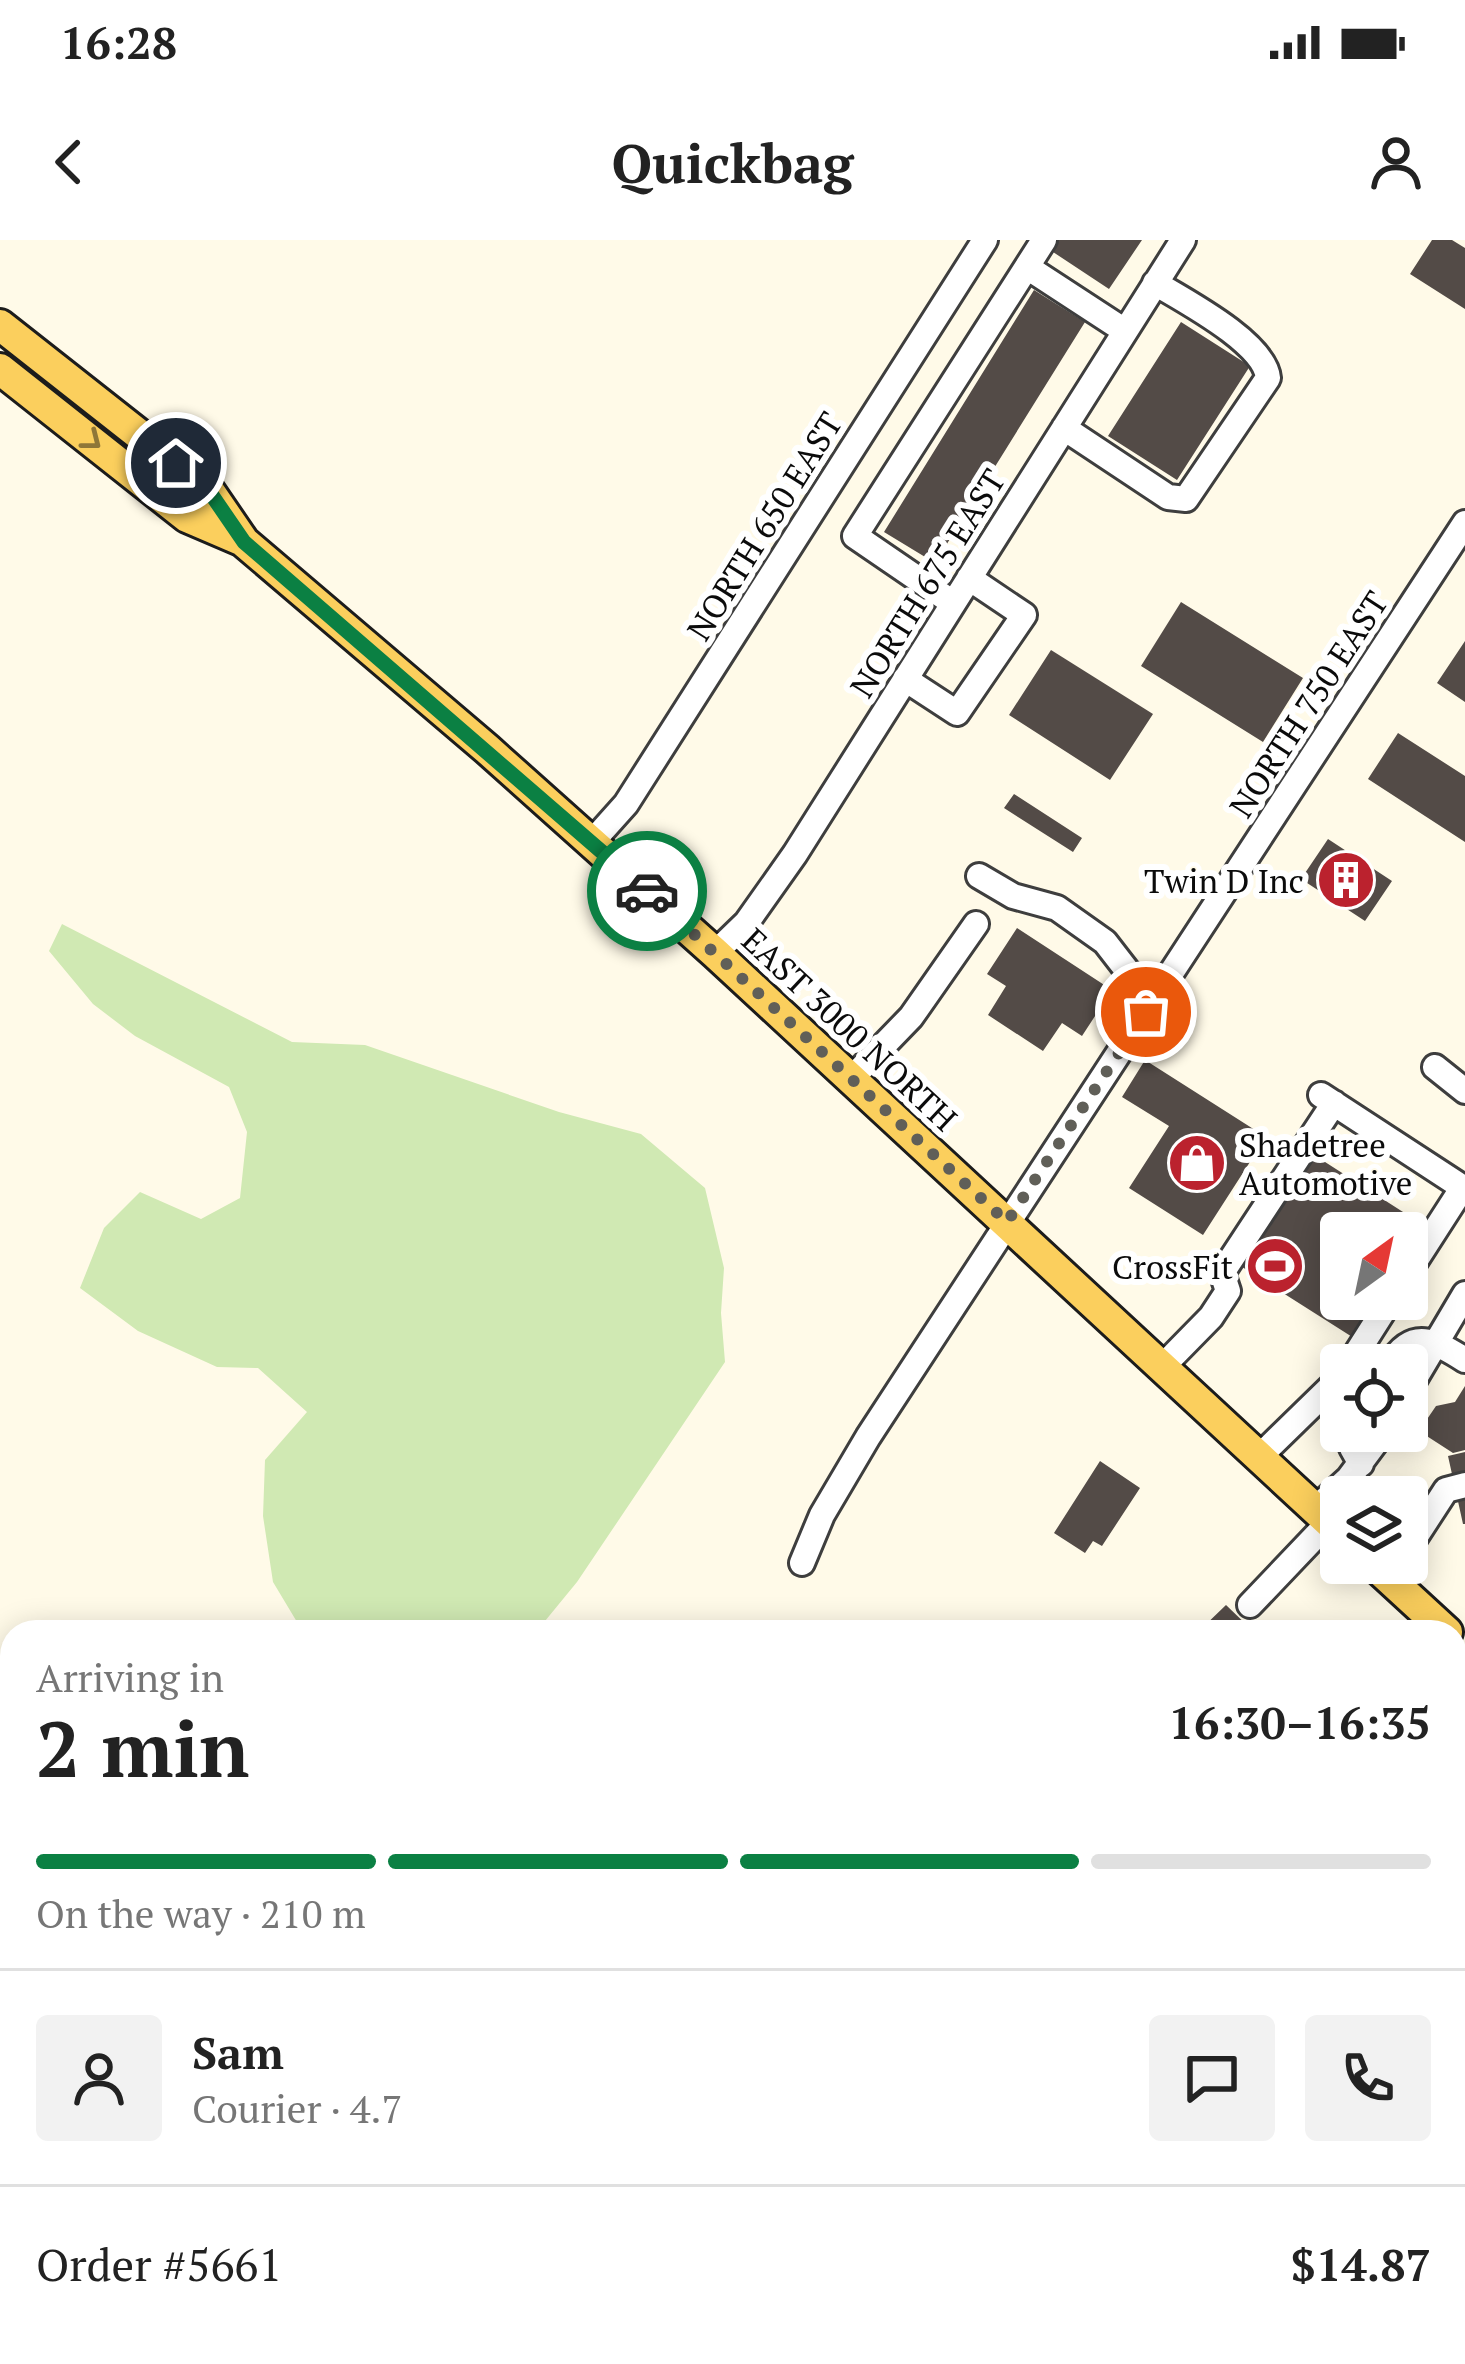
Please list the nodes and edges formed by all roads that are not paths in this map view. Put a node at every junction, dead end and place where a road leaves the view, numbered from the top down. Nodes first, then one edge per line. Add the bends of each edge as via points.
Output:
1 (985, 240) edge
2 (1044, 240) edge
3 (1183, 240) edge
4 (1027, 267) junction
5 (1155, 283) junction
6 (0, 325) edge
7 (1125, 331) junction
8 (0, 369) edge
9 (1064, 428) junction
10 (1465, 523) edge
11 (244, 542) junction
12 (969, 578) junction
13 (953, 604) junction
14 (905, 679) junction
15 (592, 842) junction
16 (979, 876) dead end
17 (976, 924) dead end
18 (715, 953) junction
19 (1160, 991) junction
20 (1435, 1067) dead end
21 (851, 1079) junction
22 (1465, 1091) edge
23 (1464, 1188) edge
24 (1007, 1222) junction
25 (1428, 1242) edge
26 (1464, 1299) edge
27 (1437, 1342) junction
28 (1409, 1344) edge
29 (1428, 1357) edge
30 (1465, 1360) edge
31 (1161, 1368) junction
32 (1320, 1397) edge
33 (1354, 1452) edge
34 (1369, 1452) edge
35 (1259, 1457) junction
36 (1361, 1464) junction
37 (1354, 1476) edge
38 (1465, 1485) edge
39 (1320, 1514) edge
40 (1428, 1518) edge
41 (1320, 1530) edge
42 (802, 1563) dead end
43 (1401, 1584) edge
44 (1250, 1605) dead end
45 (1438, 1620) edge

1 - 15 street, NORTH 650 EAST via 626,804
2 - 4 street
3 - 5 street, NORTH 675 EAST
4 - 7 street
4 - 13 street via 855,536
5 - 7 street, NORTH 675 EAST
5 - 9 street via 1247,345 1268,378 1186,499 1168,497
6 - 11 main road, EAST 3000 NORTH via 207,488
7 - 9 street, NORTH 675 EAST
8 -> 11 main road, EAST 3000 NORTH via 187,518
9 - 12 street, NORTH 675 EAST
10 - 19 street, NORTH 750 EAST
11 - 15 main road, EAST 3000 NORTH
12 - 13 street, NORTH 675 EAST
12 - 14 street via 1024,615 957,713
13 - 14 street, NORTH 675 EAST
14 - 18 street, NORTH 675 EAST via 795,854
15 - 18 main road, EAST 3000 NORTH
16 - 19 street via 1057,908
17 - 21 street via 911,1017
18 - 21 main road, EAST 3000 NORTH
19 - 24 street, NORTH 750 EAST
20 - 22 street
21 - 24 main road, EAST 3000 NORTH
23 - 25 street
23 - 31 street via 1327,1098 1222,1273 1228,1291
24 - 31 main road, EAST 3000 NORTH
24 - 42 street, NORTH 750 EAST via 868,1437
26 - 27 street
27 - 28 street
27 - 29 street
27 - 30 street
31 - 35 main road, EAST 3000 NORTH
32 - 35 street
33 - 36 street
34 - 36 street
35 - 39 main road, EAST 3000 NORTH
36 - 37 street
38 - 40 street via 1446,1490
41 - 44 street
43 - 45 main road

